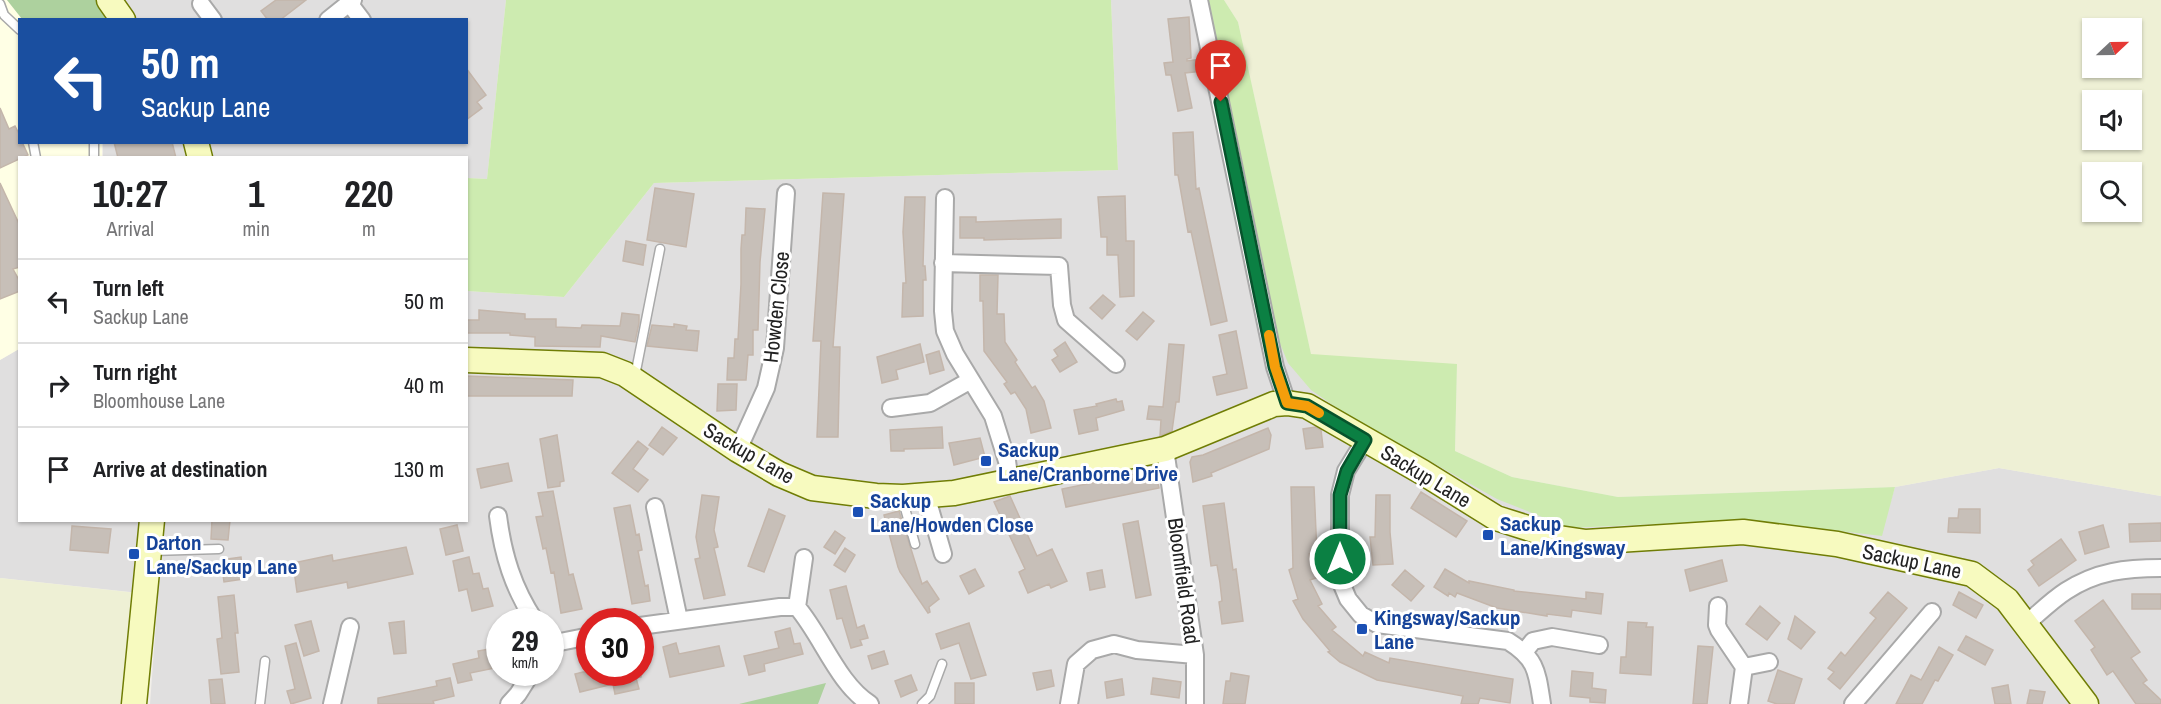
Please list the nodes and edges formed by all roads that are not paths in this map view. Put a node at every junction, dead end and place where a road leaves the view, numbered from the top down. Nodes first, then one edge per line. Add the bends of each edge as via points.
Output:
1 (109, 0) edge
2 (1199, 0) edge
3 (351, 1) edge
4 (0, 4) edge
5 (201, 4) dead end
6 (122, 18) edge
7 (212, 18) edge
8 (330, 18) edge
9 (361, 18) edge
10 (18, 28) edge
11 (786, 194) dead end
12 (945, 198) dead end
13 (660, 249) dead end
14 (944, 263) junction
15 (468, 360) edge
16 (1116, 364) dead end
17 (634, 380) junction
18 (971, 380) junction
19 (1287, 403) junction
20 (891, 408) dead end
21 (1365, 440) junction
22 (1165, 449) junction
23 (738, 450) junction
24 (1010, 482) junction
25 (914, 496) junction
26 (655, 507) dead end
27 (498, 516) dead end
28 (152, 522) edge
29 (915, 544) dead end
30 (219, 549) dead end
31 (149, 552) junction
32 (943, 554) dead end
33 (804, 558) dead end
34 (2161, 568) edge
35 (1718, 606) dead end
36 (797, 607) junction
37 (526, 608) edge
38 (1932, 612) dead end
39 (679, 620) junction
40 (654, 624) edge
41 (2026, 624) junction
42 (350, 627) dead end
43 (1599, 645) dead end
44 (1525, 651) junction
45 (1195, 655) junction
46 (265, 660) dead end
47 (1769, 662) dead end
48 (942, 664) dead end
49 (1744, 667) junction
50 (523, 686) edge
51 (134, 704) edge
52 (260, 704) edge
53 (332, 704) edge
54 (509, 704) edge
55 (870, 704) edge
56 (922, 704) edge
57 (1069, 704) edge
58 (1195, 704) edge
59 (1542, 704) edge
60 (1739, 704) edge
61 (1853, 704) edge
62 (2086, 704) edge

1 - 6 street
2 - 19 street via 1275,367
3 - 8 street
3 - 9 street
4 - 10 lane via 4,15
5 - 7 street
11 - 23 street, Howden Close via 776,348 766,388
12 - 14 street
13 - 17 lane
14 - 16 street via 1059,266 1066,320
14 - 18 street via 945,331
15 - 17 street, Sackup Lane via 602,365
17 - 23 street, Sackup Lane
18 - 20 street via 930,403
18 - 24 street via 993,416
19 - 21 street, Sackup Lane via 1307,406
19 - 22 street, Sackup Lane via 1274,404
21 - 41 street, Sackup Lane via 1496,518 1559,538 1586,542 1743,532 1837,544 1971,574 2007,600
21 - 44 street via 1347,471 1340,495 1340,580 1348,599 1361,615 1377,624 1509,640
22 - 24 street, Sackup Lane
22 - 45 street, Bloomfield Road
23 - 25 street, Sackup Lane via 812,488
24 - 25 street, Sackup Lane
25 - 29 lane
25 - 32 street
26 - 39 street
27 - 37 street via 502,549
28 - 31 street
30 - 31 lane
31 - 51 street
33 - 36 street
34 - 41 street via 2125,568 2093,577 2066,591
35 - 49 street via 1719,630
36 - 39 street
36 - 55 street via 845,680
38 - 61 street
39 - 40 street
41 - 62 street, Sackup Lane
42 - 53 street
43 - 44 street via 1552,637 1533,641
44 - 59 street via 1537,672
45 - 57 street, Bloomfield Road via 1114,644 1092,650 1077,664
45 - 58 street
46 - 52 lane
47 - 49 street
48 - 56 lane via 930,696
49 - 60 street
50 - 54 street

